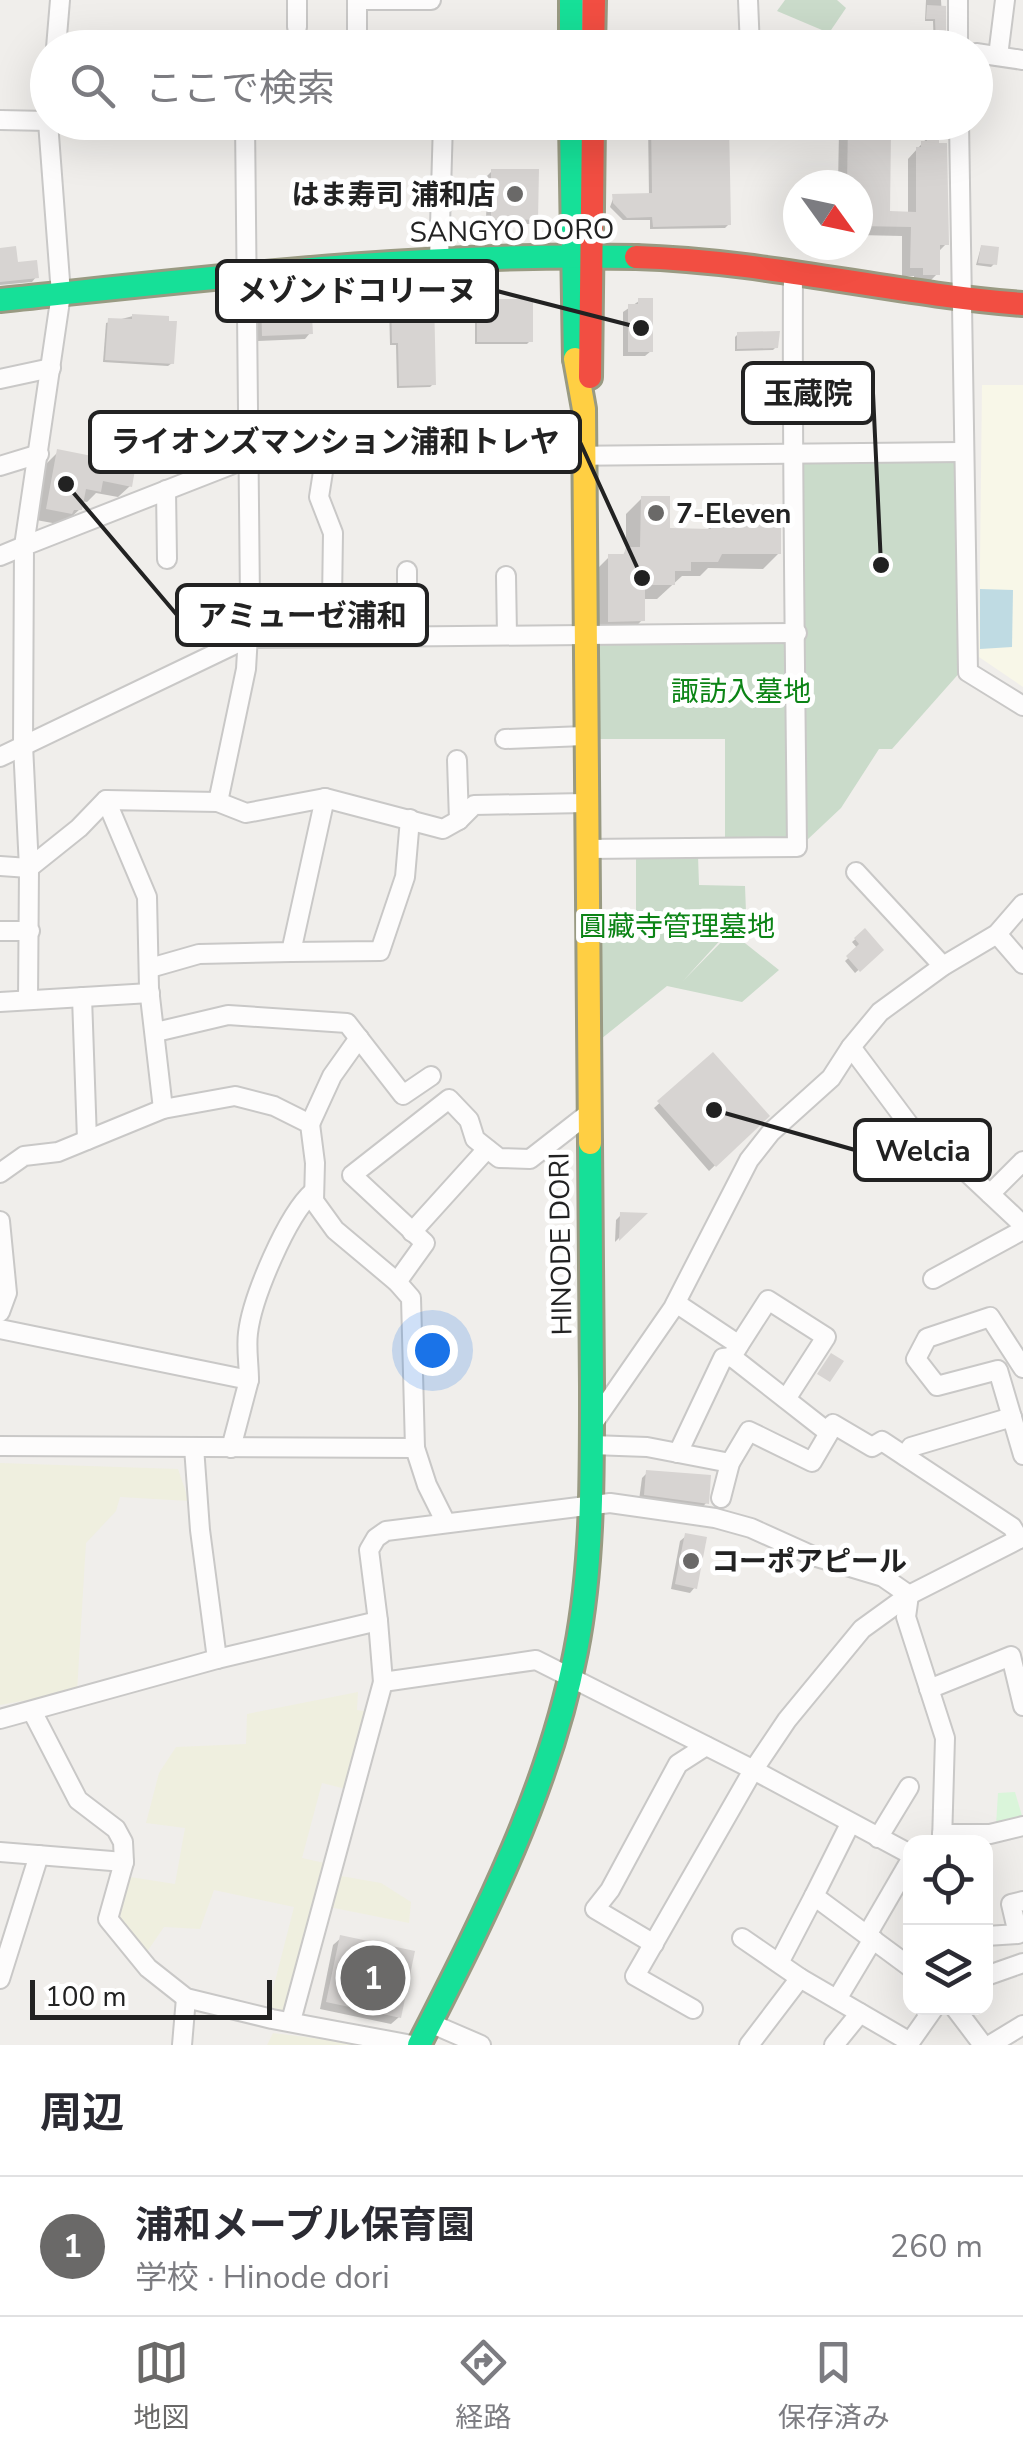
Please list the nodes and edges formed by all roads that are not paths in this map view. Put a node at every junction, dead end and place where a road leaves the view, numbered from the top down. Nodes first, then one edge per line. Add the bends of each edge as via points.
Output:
1 (60, 0) edge
2 (297, 0) edge
3 (357, 0) edge
4 (432, 0) edge
5 (572, 0) edge
6 (594, 0) edge
7 (748, 0) edge
8 (958, 0) edge
9 (1005, 0) edge
10 (297, 27) dead end
11 (58, 30) edge
12 (357, 30) edge
13 (571, 30) edge
14 (593, 30) edge
15 (749, 30) edge
16 (958, 30) edge
17 (993, 55) edge
18 (998, 56) junction
19 (1023, 60) edge
20 (0, 120) edge
21 (30, 121) edge
22 (49, 140) edge
23 (245, 140) edge
24 (443, 140) edge
25 (573, 140) edge
26 (591, 140) edge
27 (959, 140) edge
28 (582, 258) junction
29 (440, 260) junction
30 (247, 272) junction
31 (793, 272) junction
32 (61, 294) junction
33 (962, 298) junction
34 (0, 300) edge
35 (1023, 304) edge
36 (50, 368) junction
37 (0, 379) edge
38 (962, 452) junction
39 (792, 453) junction
40 (39, 454) junction
41 (325, 458) junction
42 (584, 458) junction
43 (246, 459) junction
44 (0, 466) edge
45 (166, 490) junction
46 (24, 546) junction
47 (0, 556) edge
48 (167, 560) dead end
49 (407, 571) dead end
50 (506, 576) dead end
51 (332, 600) dead end
52 (797, 633) junction
53 (584, 634) junction
54 (508, 635) junction
55 (407, 636) junction
56 (248, 638) junction
57 (1023, 706) edge
58 (584, 736) junction
59 (505, 739) dead end
60 (23, 745) junction
61 (0, 757) edge
62 (457, 760) dead end
63 (325, 798) junction
64 (106, 800) junction
65 (218, 802) junction
66 (585, 803) junction
67 (410, 818) junction
68 (459, 820) junction
69 (586, 849) junction
70 (0, 866) edge
71 (29, 868) junction
72 (856, 872) dead end
73 (1023, 904) edge
74 (0, 931) edge
75 (30, 931) junction
76 (997, 934) junction
77 (291, 952) junction
78 (1023, 964) edge
79 (943, 966) junction
80 (150, 968) junction
81 (150, 993) junction
82 (82, 998) junction
83 (28, 1000) junction
84 (0, 1002) edge
85 (156, 1032) junction
86 (359, 1038) junction
87 (851, 1048) junction
88 (431, 1076) dead end
89 (162, 1110) junction
90 (588, 1114) junction
91 (310, 1124) junction
92 (88, 1140) junction
93 (486, 1148) junction
94 (1023, 1161) edge
95 (0, 1173) edge
96 (313, 1192) junction
97 (990, 1194) junction
98 (0, 1221) edge
99 (1023, 1227) edge
100 (412, 1232) junction
101 (932, 1279) dead end
102 (397, 1282) junction
103 (676, 1303) junction
104 (0, 1312) edge
105 (0, 1330) edge
106 (736, 1351) junction
107 (1023, 1368) edge
108 (249, 1380) junction
109 (786, 1399) junction
110 (1012, 1417) junction
111 (827, 1430) junction
112 (592, 1435) junction
113 (0, 1446) edge
114 (194, 1448) junction
115 (231, 1448) junction
116 (415, 1448) junction
117 (678, 1453) junction
118 (1023, 1455) edge
119 (904, 1456) junction
120 (730, 1463) junction
121 (720, 1498) dead end
122 (592, 1505) junction
123 (446, 1523) junction
124 (1021, 1538) edge
125 (910, 1595) junction
126 (378, 1621) junction
127 (217, 1658) junction
128 (570, 1676) junction
129 (384, 1682) junction
130 (929, 1688) junction
131 (1023, 1706) edge
132 (32, 1711) junction
133 (0, 1719) edge
134 (706, 1746) junction
135 (752, 1772) junction
136 (910, 1787) dead end
137 (850, 1824) junction
138 (1023, 1826) edge
139 (942, 1835) edge
140 (978, 1835) edge
141 (878, 1838) junction
142 (0, 1852) edge
143 (39, 1854) junction
144 (903, 1854) edge
145 (124, 1862) junction
146 (903, 1872) edge
147 (814, 1896) junction
148 (1023, 1901) edge
149 (993, 1936) edge
150 (870, 1937) junction
151 (742, 1938) dead end
152 (654, 1944) junction
153 (903, 1962) edge
154 (1023, 1963) edge
155 (779, 1964) junction
156 (993, 1974) edge
157 (800, 1978) junction
158 (0, 1980) edge
159 (186, 1998) junction
160 (836, 1999) junction
161 (693, 2009) dead end
162 (860, 2013) junction
163 (929, 2015) edge
164 (961, 2015) edge
165 (291, 2022) junction
166 (430, 2022) junction
167 (1023, 2026) edge
168 (909, 2044) edge
169 (182, 2045) edge
170 (416, 2045) edge
171 (481, 2045) edge
172 (749, 2045) edge
173 (834, 2045) edge
174 (986, 2045) edge

1 - 11 street
2 - 10 street
3 - 4 street
3 - 12 street
5 - 13 street
6 - 14 street
7 - 15 street
8 - 16 street
9 - 18 street
17 - 18 street
18 - 19 street
20 - 21 street
22 - 32 street
23 - 30 street
24 - 29 street
25 - 28 street, HINODE DORI
26 - 28 street, HINODE DORI
27 - 33 street
28 - 29 street, SANGYO DORO
28 - 31 street, SANGYO DORO via 726,261
28 - 42 street, HINODE DORI via 592,363
29 - 30 street, SANGYO DORO
30 - 32 street, SANGYO DORO
30 - 43 street
31 - 33 street, SANGYO DORO
31 - 39 street
32 - 34 street, SANGYO DORO
32 - 36 street
33 - 35 street, SANGYO DORO
33 - 38 street
36 - 37 street
36 - 40 street
38 - 39 street
38 - 57 street via 968,672
39 - 42 street
39 - 52 street
40 - 44 street
40 - 46 street
41 - 42 street
41 - 43 street
41 - 51 street via 319,497 332,533
42 - 53 street, HINODE DORI
43 - 45 street
43 - 56 street
45 - 46 street
45 - 48 street
46 - 47 street
46 - 60 street
49 - 55 street
50 - 54 street
52 - 53 street
52 - 69 street via 797,847
53 - 54 street
53 - 58 street, HINODE DORI
54 - 55 street
55 - 56 street
56 - 60 street
56 - 65 street
58 - 59 street
58 - 66 street, HINODE DORI
60 - 61 street
60 - 71 street
62 - 68 street
63 - 65 street via 246,813
63 - 67 street
63 - 77 street
64 - 65 street
64 - 71 street
64 - 80 street via 147,897
66 - 68 street via 474,805
66 - 69 street, HINODE DORI
67 - 68 street via 443,828
67 - 77 street via 405,876 380,951
69 - 90 street, HINODE DORI
70 - 71 street
71 - 75 street
72 - 79 street
73 - 76 street
74 - 75 street
75 - 83 street
76 - 78 street
76 - 79 street
77 - 80 street via 199,954
79 - 87 street via 880,1012
80 - 81 street
81 - 82 street
81 - 85 street
82 - 83 street
82 - 92 street
83 - 84 street
85 - 86 street via 228,1015 347,1023
85 - 89 street
86 - 88 street via 403,1096
86 - 91 street
87 - 97 street via 916,1134
87 - 103 street via 831,1078 749,1160
89 - 91 street via 235,1096
89 - 92 street
90 - 93 street via 530,1159 499,1158
90 - 112 street, HINODE DORI
91 - 96 street
92 - 95 street via 24,1156
93 - 100 street
93 - 100 street via 449,1098 352,1175
94 - 97 street
96 - 102 street via 336,1230
96 - 108 street via 274,1254 248,1331
97 - 99 street
98 - 104 street via 8,1293
99 - 101 street
100 - 102 street via 425,1243
102 - 116 street via 411,1298
103 - 106 street
103 - 112 street
105 - 108 street
106 - 109 street
106 - 109 street via 768,1300 826,1337
106 - 117 street via 723,1358
107 - 110 street via 990,1316 927,1338 916,1360 937,1386 998,1370
108 - 115 street
109 - 111 street
110 - 118 street
110 - 119 street via 911,1447
111 - 119 street via 833,1424
111 - 120 street via 812,1462 749,1431
112 - 117 street
112 - 122 street, HINODE DORI
113 - 114 street
114 - 115 street
114 - 127 street
115 - 116 street
116 - 123 street
117 - 120 street
119 - 124 street
120 - 121 street
122 - 123 street
122 - 125 street via 733,1523 883,1577
122 - 128 street, HINODE DORI via 586,1593
123 - 126 street via 376,1538 369,1550
124 - 125 street
125 - 130 street via 906,1616
125 - 135 street via 862,1629
126 - 127 street
126 - 129 street
127 - 132 street
128 - 129 street via 536,1660
128 - 134 street
128 - 166 street, HINODE DORI via 523,1830
129 - 165 street
130 - 131 street via 1011,1656
130 - 139 street via 945,1738
132 - 133 street
132 - 145 street via 78,1800 116,1829
134 - 135 street
134 - 152 street via 678,1764 595,1909
135 - 137 street
135 - 152 street
136 - 141 street
137 - 141 street
137 - 147 street
138 - 140 street
141 - 144 street
142 - 143 street
143 - 145 street
143 - 158 street
145 - 159 street via 108,1919 148,1968
146 - 150 street
147 - 150 street
147 - 155 street
148 - 149 street via 1012,1904 1018,1934
150 - 153 street
150 - 160 street
151 - 155 street
152 - 161 street via 636,1976
154 - 156 street
155 - 157 street
157 - 160 street
157 - 172 street
159 - 165 street
159 - 169 street
160 - 162 street
162 - 168 street
162 - 173 street
163 - 168 street
164 - 174 street
165 - 170 street
166 - 170 street, HINODE DORI
166 - 171 street
167 - 174 street

